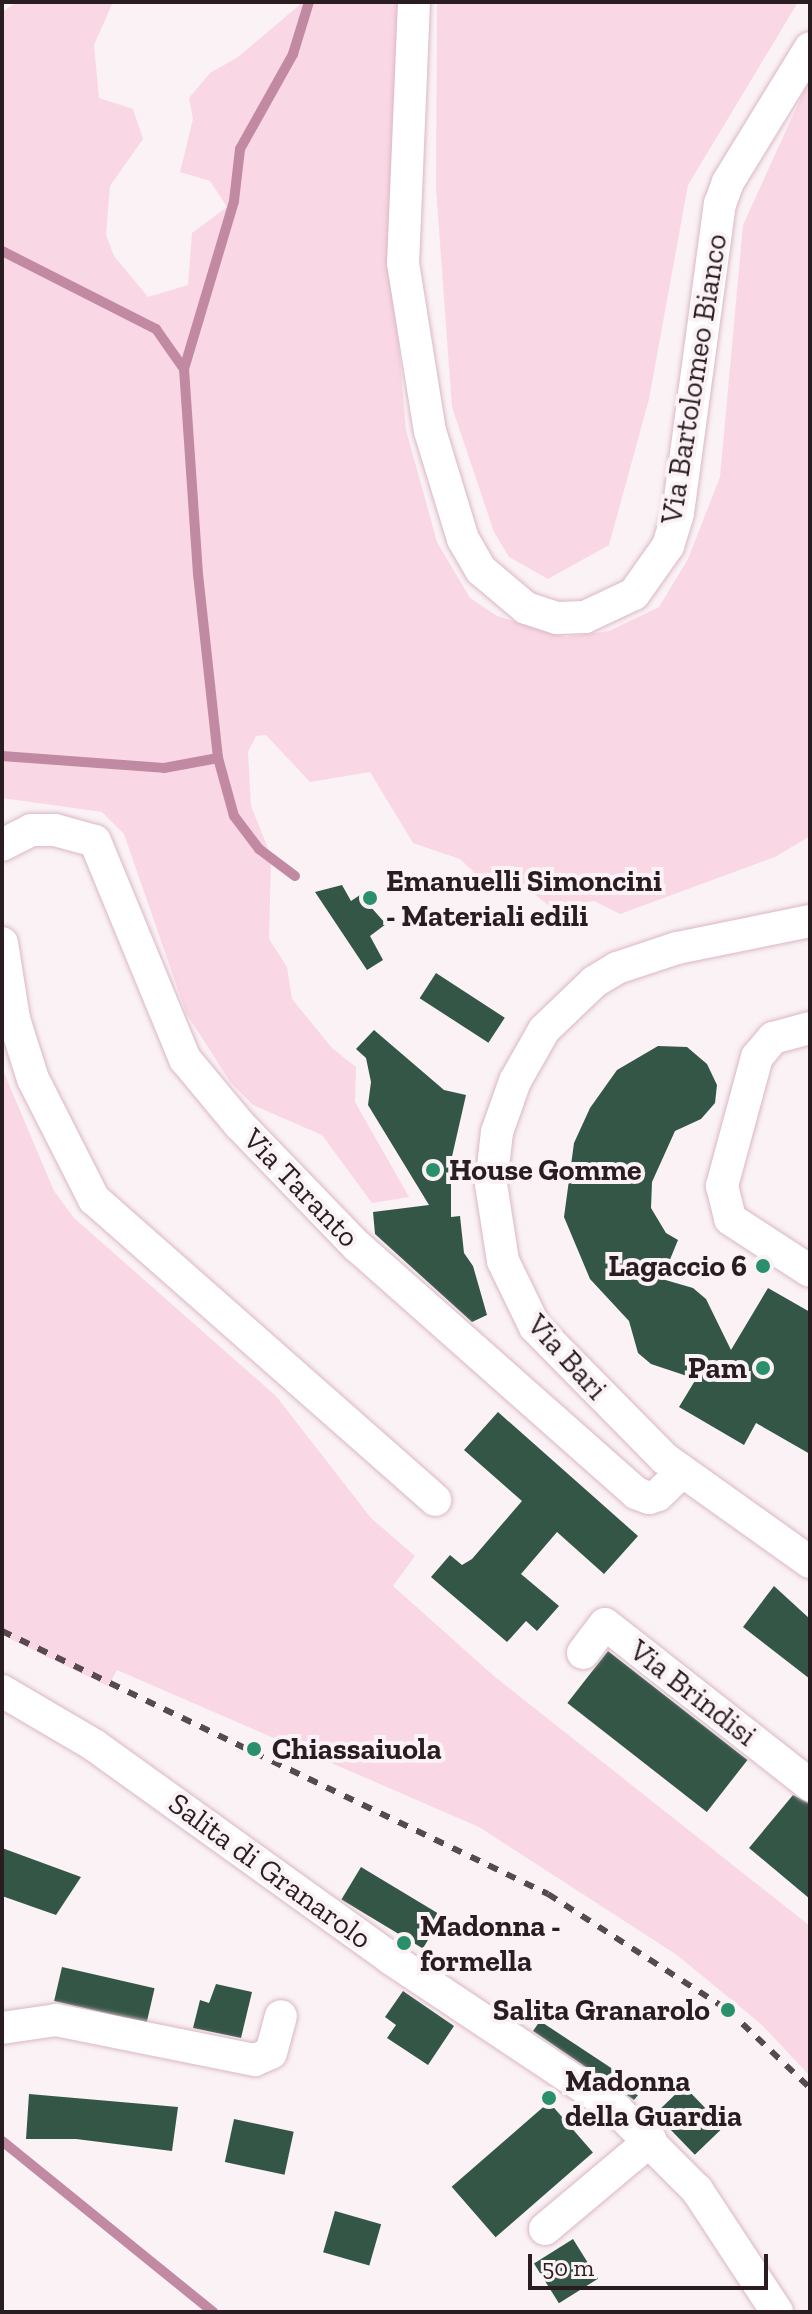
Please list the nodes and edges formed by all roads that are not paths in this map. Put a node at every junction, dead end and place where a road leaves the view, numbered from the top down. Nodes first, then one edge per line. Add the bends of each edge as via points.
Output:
1 (414, 2) edge
2 (810, 48) edge
3 (2, 845) edge
4 (810, 921) edge
5 (2, 943) edge
6 (810, 1028) edge
7 (810, 1271) edge
8 (682, 1472) junction
9 (435, 1500) dead end
10 (810, 1562) edge
11 (583, 1653) dead end
12 (2, 1691) edge
13 (810, 1785) edge
14 (281, 2016) dead end
15 (2, 2028) edge
16 (651, 2140) junction
17 (545, 2229) dead end
18 (777, 2312) edge

1 - 2 street, Via Bartolomeo Bianco via 403,263 430,431 463,539 481,570 526,608 557,618 585,617 634,594 668,546 678,513 720,204 728,182
3 - 8 street, Via Taranto via 31,830 55,830 95,841 185,1059 239,1124 357,1246 636,1493 658,1495
4 - 8 street, Via Bari via 677,948 617,968 594,982 544,1030 515,1081 497,1132 493,1210 503,1261 522,1308 579,1375
5 - 9 street via 14,1019 33,1079 94,1199
6 - 7 street via 773,1038 757,1057 722,1186 730,1219
8 - 10 street, Via Bari
11 - 13 street, Via Brindisi via 605,1624
12 - 16 street, Salita di Granarolo via 94,1745 390,1958 580,2084
14 - 15 street via 271,2053 255,2060 56,2020
16 - 17 street
16 - 18 street, Salita di Granarolo via 722,2222

